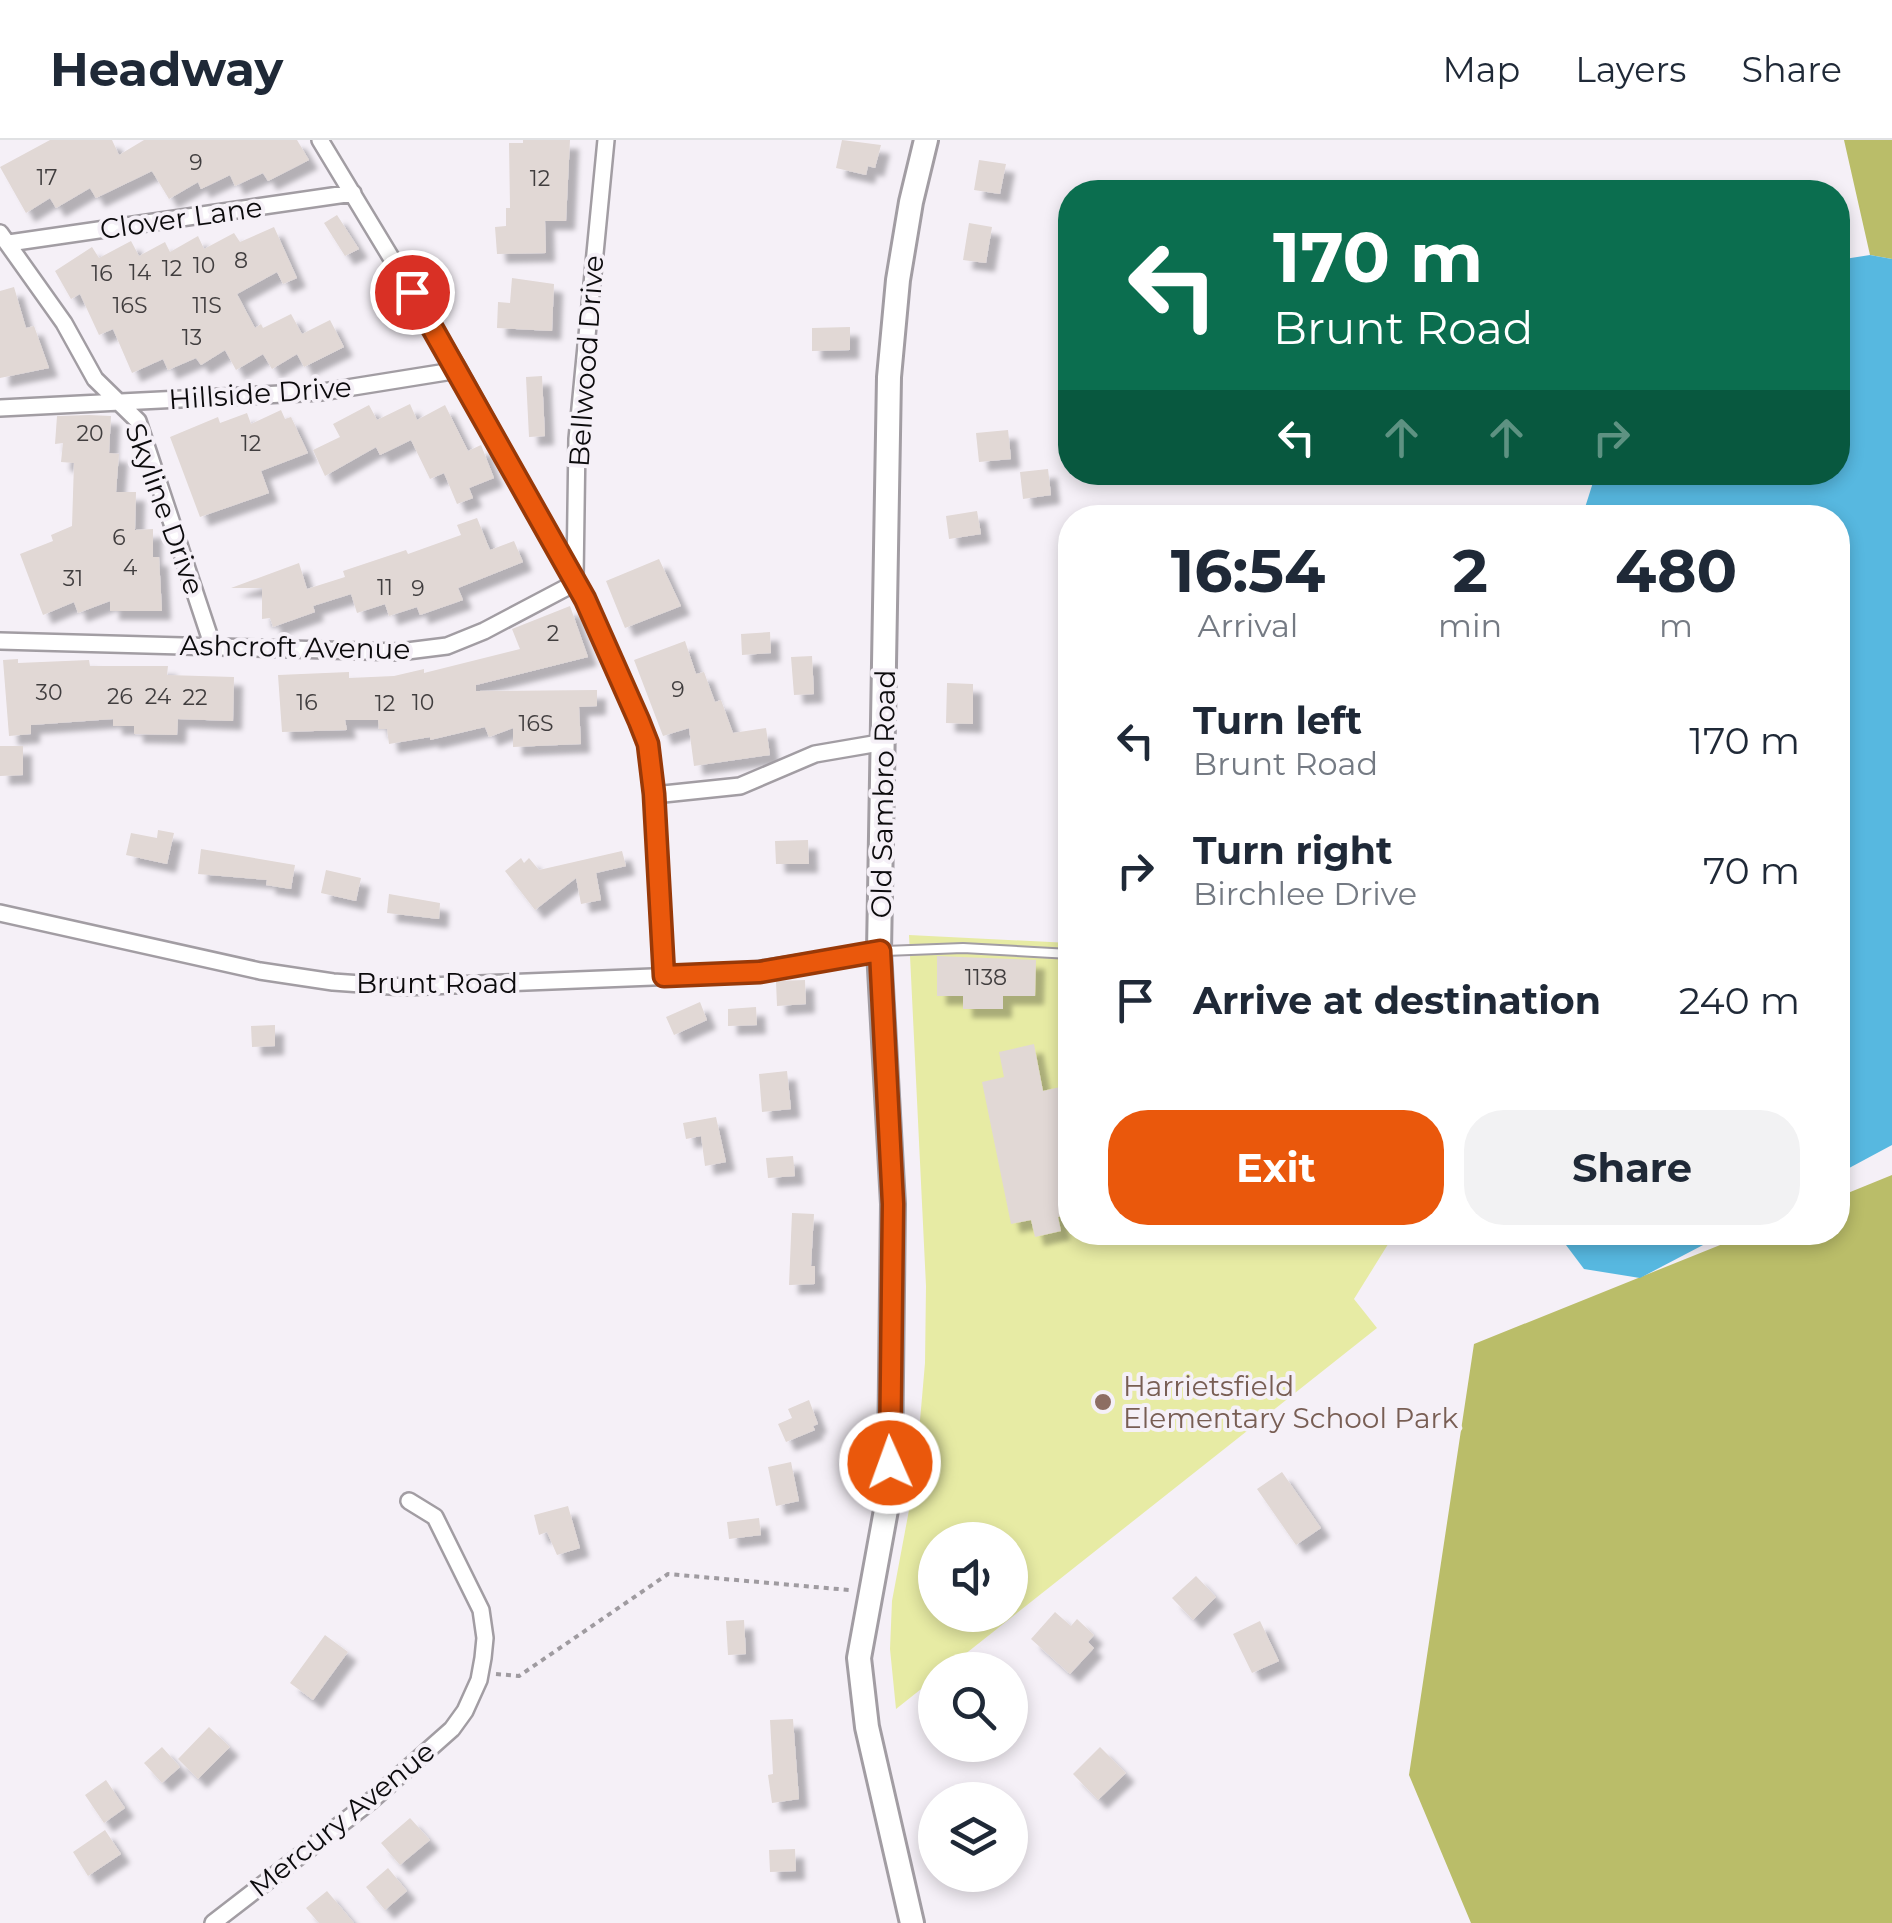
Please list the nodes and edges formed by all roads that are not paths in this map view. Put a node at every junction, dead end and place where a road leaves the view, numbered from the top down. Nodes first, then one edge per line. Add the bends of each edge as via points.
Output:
1 (320, 140) edge
2 (606, 140) edge
3 (926, 140) edge
4 (352, 193) junction
5 (4, 238) edge
6 (458, 370) junction
7 (122, 402) junction
8 (0, 408) edge
9 (575, 583) junction
10 (0, 641) edge
11 (213, 647) junction
12 (884, 742) junction
13 (654, 794) junction
14 (0, 913) edge
15 (880, 951) junction
16 (1058, 953) edge
17 (664, 976) junction
18 (409, 1502) dead end
19 (213, 1923) edge
20 (912, 1923) edge

1 - 4 street
2 - 9 street, Bellwood Drive via 578,438
3 - 12 main road, Old Sambro Road via 892,329
4 - 5 street, Clover Lane
4 - 6 street
5 - 7 street, Skyline Drive via 95,378
6 - 7 street, Hillside Drive via 322,392
6 - 9 street
7 - 8 street, Hillside Drive
7 - 11 street, Skyline Drive via 138,421
9 - 11 street, Ashcroft Avenue via 448,646 367,653
9 - 13 street via 648,744
10 - 11 street, Ashcroft Avenue
12 - 13 street via 815,754 740,786
12 - 15 main road, Old Sambro Road
13 - 17 street
14 - 17 street, Brunt Road via 333,982 404,987
15 - 16 lane
15 - 17 street, Brunt Road via 760,972
15 - 20 main road, Old Sambro Road via 893,1204 890,1463 859,1658
18 - 19 street, Mercury Avenue via 435,1517 476,1599 486,1638 465,1712 372,1800

